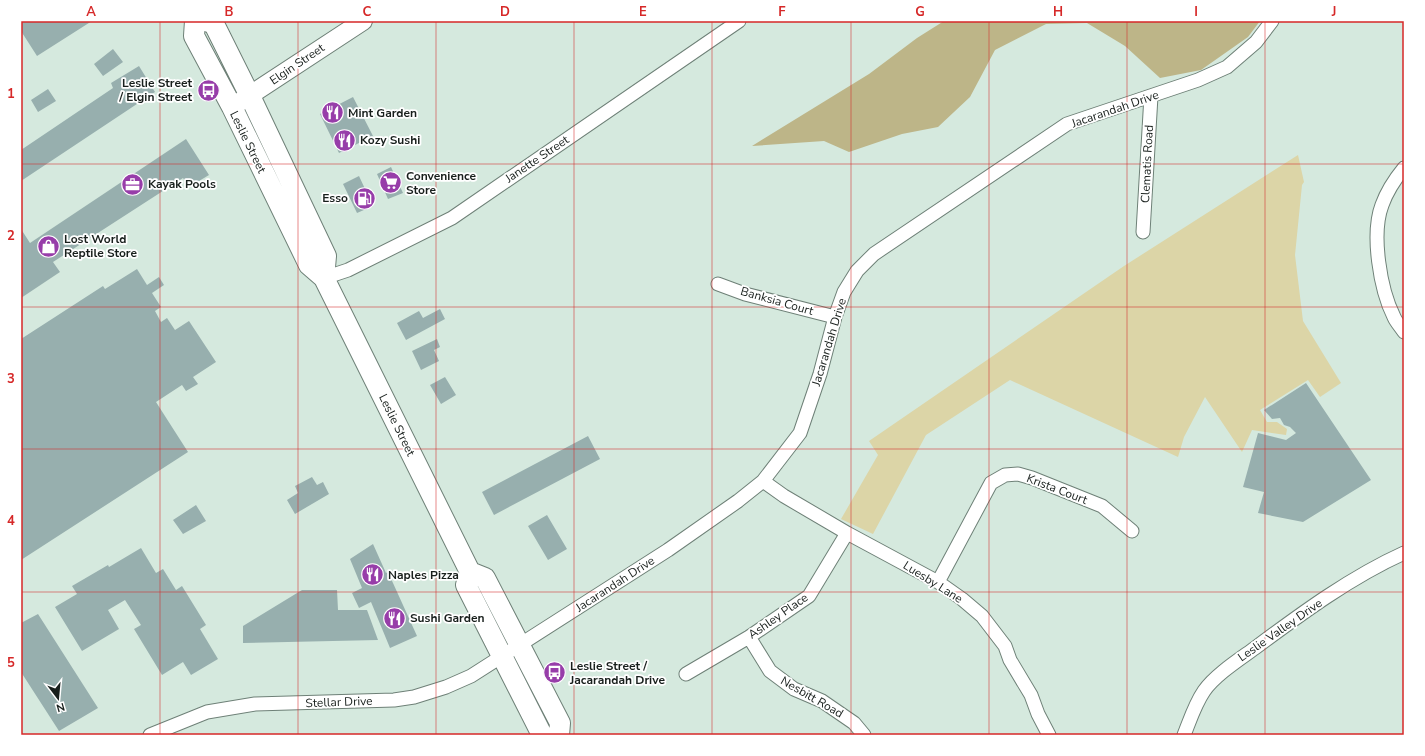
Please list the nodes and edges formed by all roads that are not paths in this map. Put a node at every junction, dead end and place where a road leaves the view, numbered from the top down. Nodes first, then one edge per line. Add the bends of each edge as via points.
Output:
1 (195, 21) edge
2 (206, 21) edge
3 (363, 21) edge
4 (739, 21) edge
5 (1272, 21) edge
6 (250, 96) junction
7 (1151, 96) junction
8 (232, 107) junction
9 (1404, 168) edge
10 (1143, 232) dead end
11 (324, 278) junction
12 (718, 284) dead end
13 (835, 317) junction
14 (1404, 332) edge
15 (763, 481) junction
16 (1132, 531) dead end
17 (847, 533) junction
18 (1404, 553) edge
19 (470, 572) junction
20 (938, 582) junction
21 (749, 636) junction
22 (520, 644) junction
23 (502, 657) junction
24 (686, 674) dead end
25 (150, 735) edge
26 (542, 735) edge
27 (559, 735) edge
28 (864, 735) edge
29 (1049, 735) edge
30 (1184, 735) edge

1 - 8 main road, Leslie Street via 194,36
2 - 6 main road, Leslie Street via 214,24
3 - 6 street, Elgin Street
4 - 11 street, Janette Street via 452,218 348,270
5 - 7 street, Jacarandah Drive via 1256,42 1227,67
6 - 8 street, Elgin Street
6 - 11 main road, Leslie Street via 326,256
7 - 10 street, Clematis Road
7 - 13 street, Jacarandah Drive via 1067,124 874,254 858,271 844,292
8 - 11 main road, Leslie Street via 310,265
9 - 14 street via 1392,182 1377,223 1378,256 1385,290 1394,317
11 - 19 main road, Leslie Street
12 - 13 street, Banksia Court via 746,294
13 - 15 street, Jacarandah Drive via 820,374 800,433
15 - 17 street, Luesby Lane
15 - 22 street, Jacarandah Drive via 668,550
16 - 20 street, Krista Court via 1102,506 1032,478 1018,474 1005,475 992,483
17 - 20 street, Luesby Lane
17 - 21 street, Ashley Place via 809,596
18 - 30 street, Leslie Valley Drive via 1382,563 1307,610 1226,669 1204,690
19 - 22 main road via 485,578
19 - 23 main road, Leslie Street via 466,585
20 - 29 street, Luesby Lane via 982,616 1005,646
21 - 24 street, Ashley Place
21 - 28 street, Nesbitt Road via 770,671 794,689 835,709 854,723
22 - 23 street, Stellar Drive
22 - 27 main road via 560,723
23 - 25 street, Stellar Drive via 471,676 414,697 254,704 207,712
23 - 26 main road, Leslie Street

